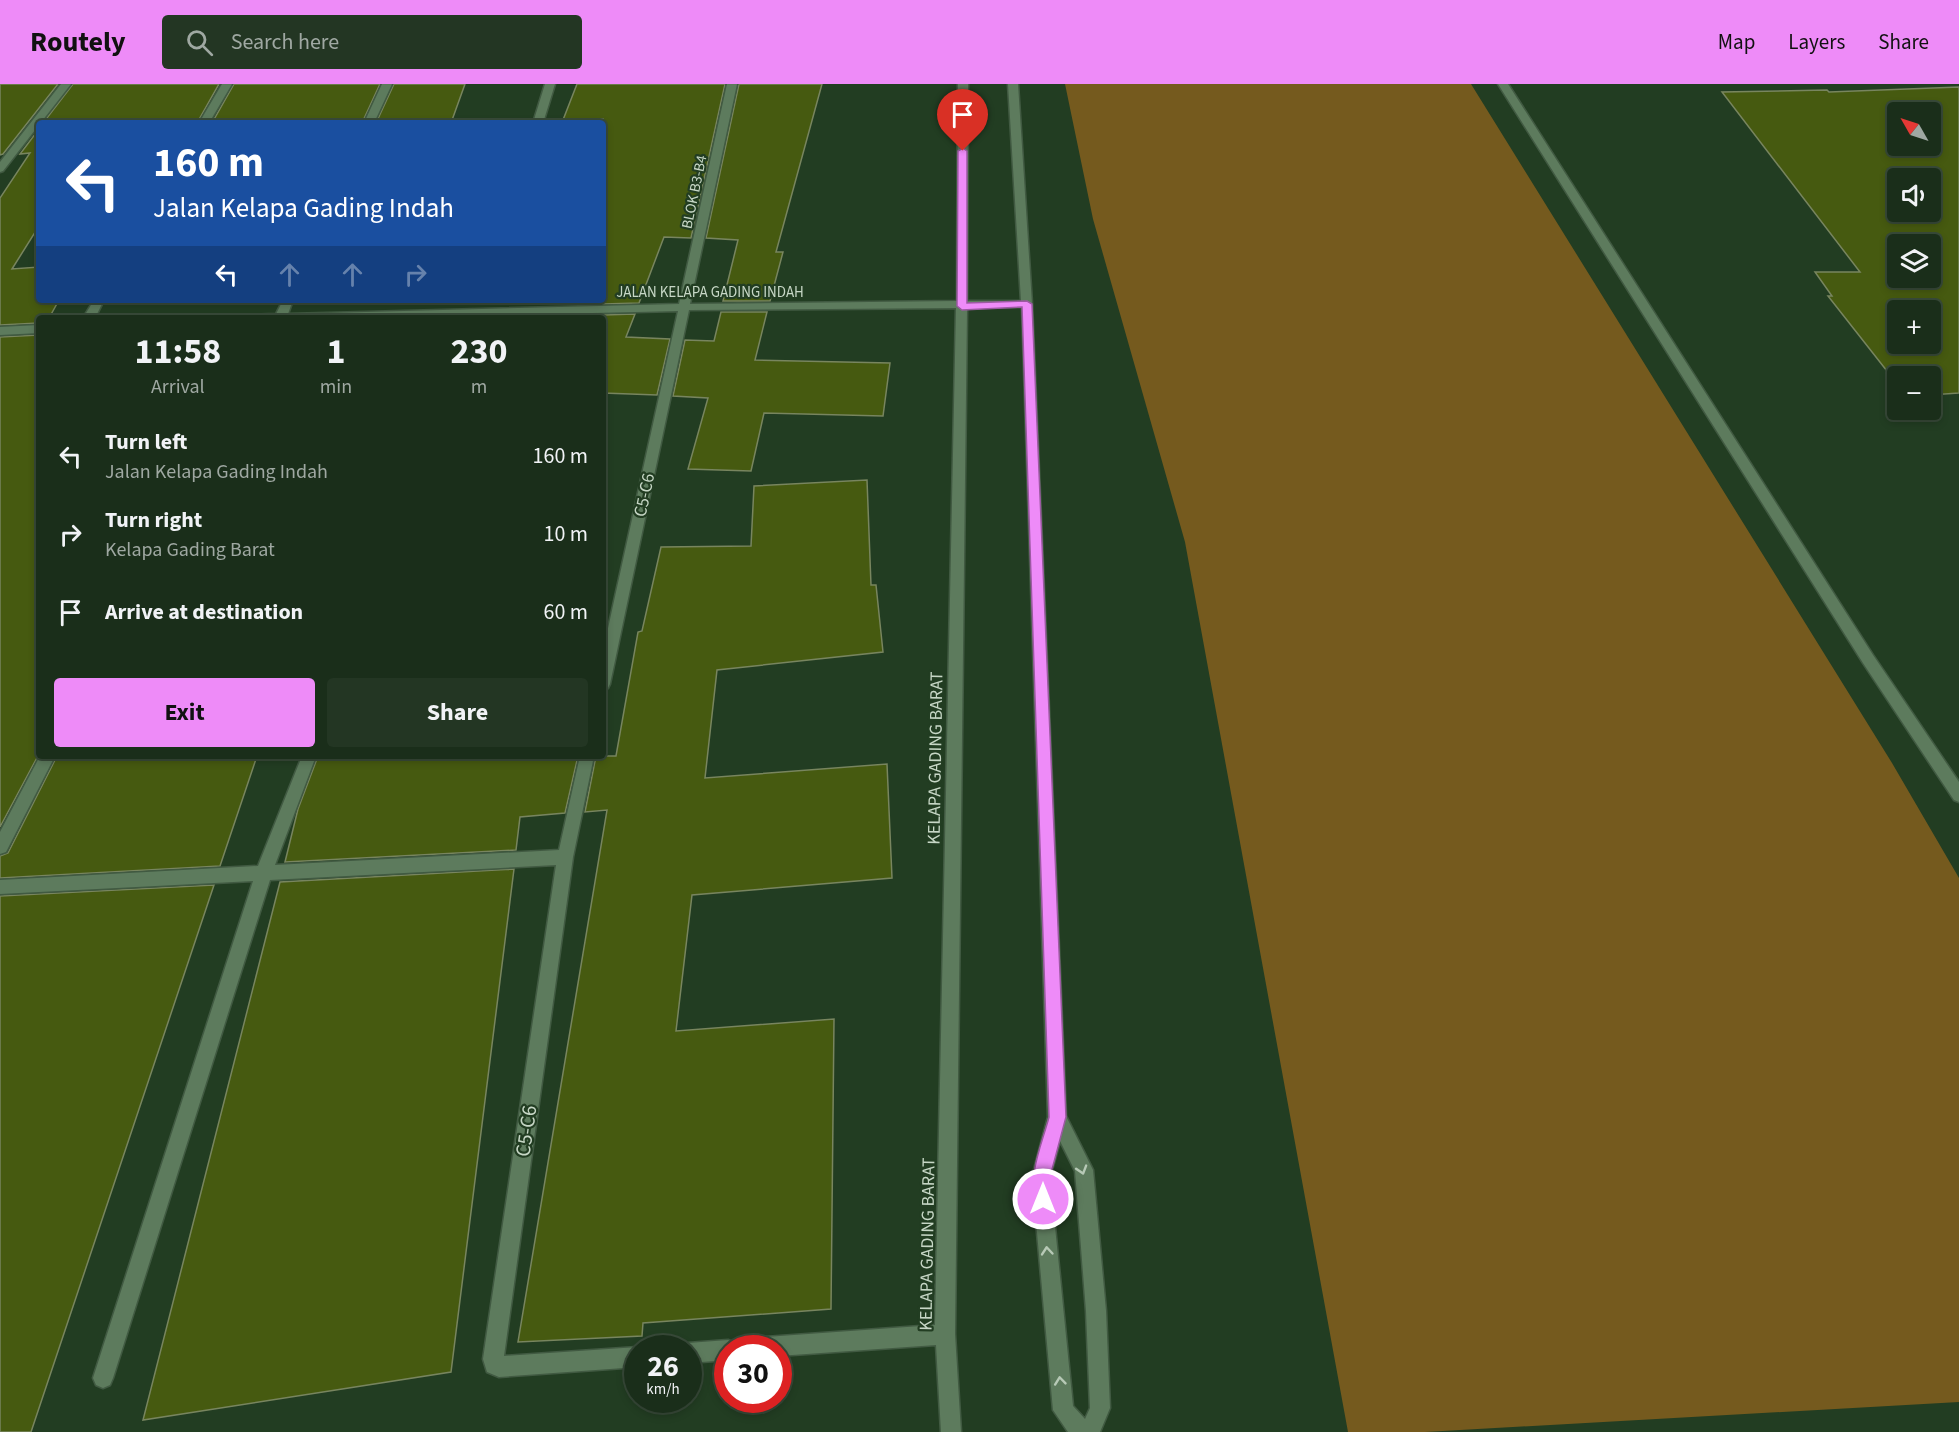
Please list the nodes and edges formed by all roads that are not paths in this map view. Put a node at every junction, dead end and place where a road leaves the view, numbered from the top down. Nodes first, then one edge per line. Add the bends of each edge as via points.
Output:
1 (66, 84) edge
2 (227, 84) edge
3 (387, 84) edge
4 (550, 84) edge
5 (732, 84) edge
6 (963, 84) edge
7 (1012, 84) edge
8 (1503, 84) edge
9 (38, 120) edge
10 (206, 120) edge
11 (370, 120) edge
12 (539, 120) edge
13 (36, 123) edge
14 (0, 169) edge
15 (1027, 304) junction
16 (962, 306) junction
17 (686, 307) junction
18 (481, 310) edge
19 (337, 315) edge
20 (36, 329) edge
21 (0, 331) edge
22 (606, 670) edge
23 (46, 759) edge
24 (308, 759) edge
25 (586, 759) edge
26 (1959, 795) edge
27 (0, 846) edge
28 (565, 857) junction
29 (264, 873) junction
30 (0, 887) edge
31 (1057, 1117) junction
32 (945, 1334) junction
33 (792, 1345) edge
34 (624, 1358) edge
35 (103, 1378) dead end
36 (951, 1432) edge
37 (1082, 1432) edge
38 (1090, 1432) edge

1 - 9 street
2 - 10 street
3 - 11 street
4 - 12 street
5 - 17 street, BLOK B3-B4
6 - 16 street, KELAPA GADING BARAT
7 - 15 street
8 - 26 street via 1868,659
13 - 14 street
15 - 16 street, JALAN KELAPA GADING INDAH
15 - 31 street
16 - 17 street, JALAN KELAPA GADING INDAH
16 - 32 street, KELAPA GADING BARAT
17 - 18 street, JALAN KELAPA GADING INDAH
17 - 22 street, C5-C6
18 - 19 street, JALAN KELAPA GADING INDAH
20 - 21 street
23 - 27 street
24 - 29 street
25 - 28 street, C5-C6
28 - 29 street
28 - 34 street, C5-C6 via 493,1359 499,1367
29 - 30 street
29 - 35 street
37 -> 31 street via 1063,1410 1041,1177
31 -> 38 street via 1084,1170 1100,1408
32 - 33 street
32 - 36 street, KELAPA GADING BARAT

